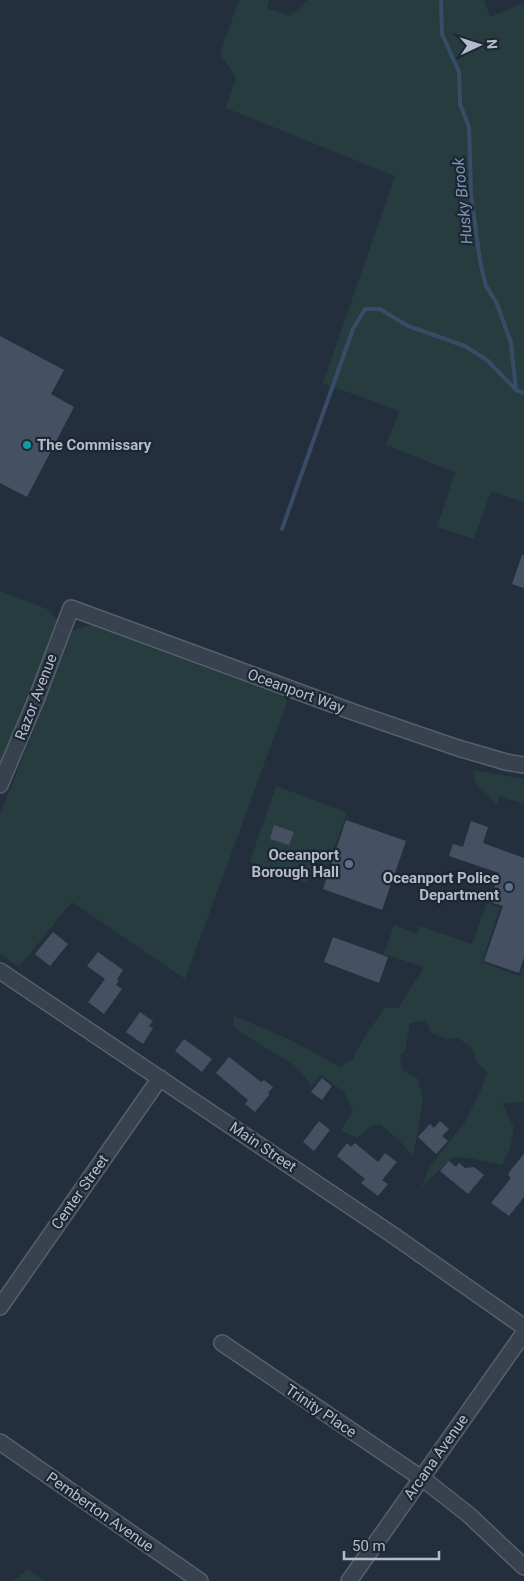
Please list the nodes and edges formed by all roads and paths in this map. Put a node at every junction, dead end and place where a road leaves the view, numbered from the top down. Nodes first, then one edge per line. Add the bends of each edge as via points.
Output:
1 (71, 608) joint
2 (524, 765) edge
3 (0, 785) edge
4 (0, 971) edge
5 (160, 1078) junction
6 (0, 1307) edge
7 (524, 1327) edge
8 (524, 1333) edge
9 (222, 1343) dead end
10 (0, 1442) edge
11 (421, 1479) junction
12 (524, 1567) edge
13 (200, 1581) edge
14 (348, 1581) edge

1 - 2 street, Oceanport Way via 387,724 458,748
1 - 3 street, Razor Avenue
4 - 5 street, Main Street
5 - 6 street, Center Street
5 - 7 street, Main Street
8 - 11 street, Arcana Avenue
9 - 11 street, Trinity Place
10 - 13 street, Pemberton Avenue
11 - 12 street, Trinity Place via 469,1515
11 - 14 street, Arcana Avenue

